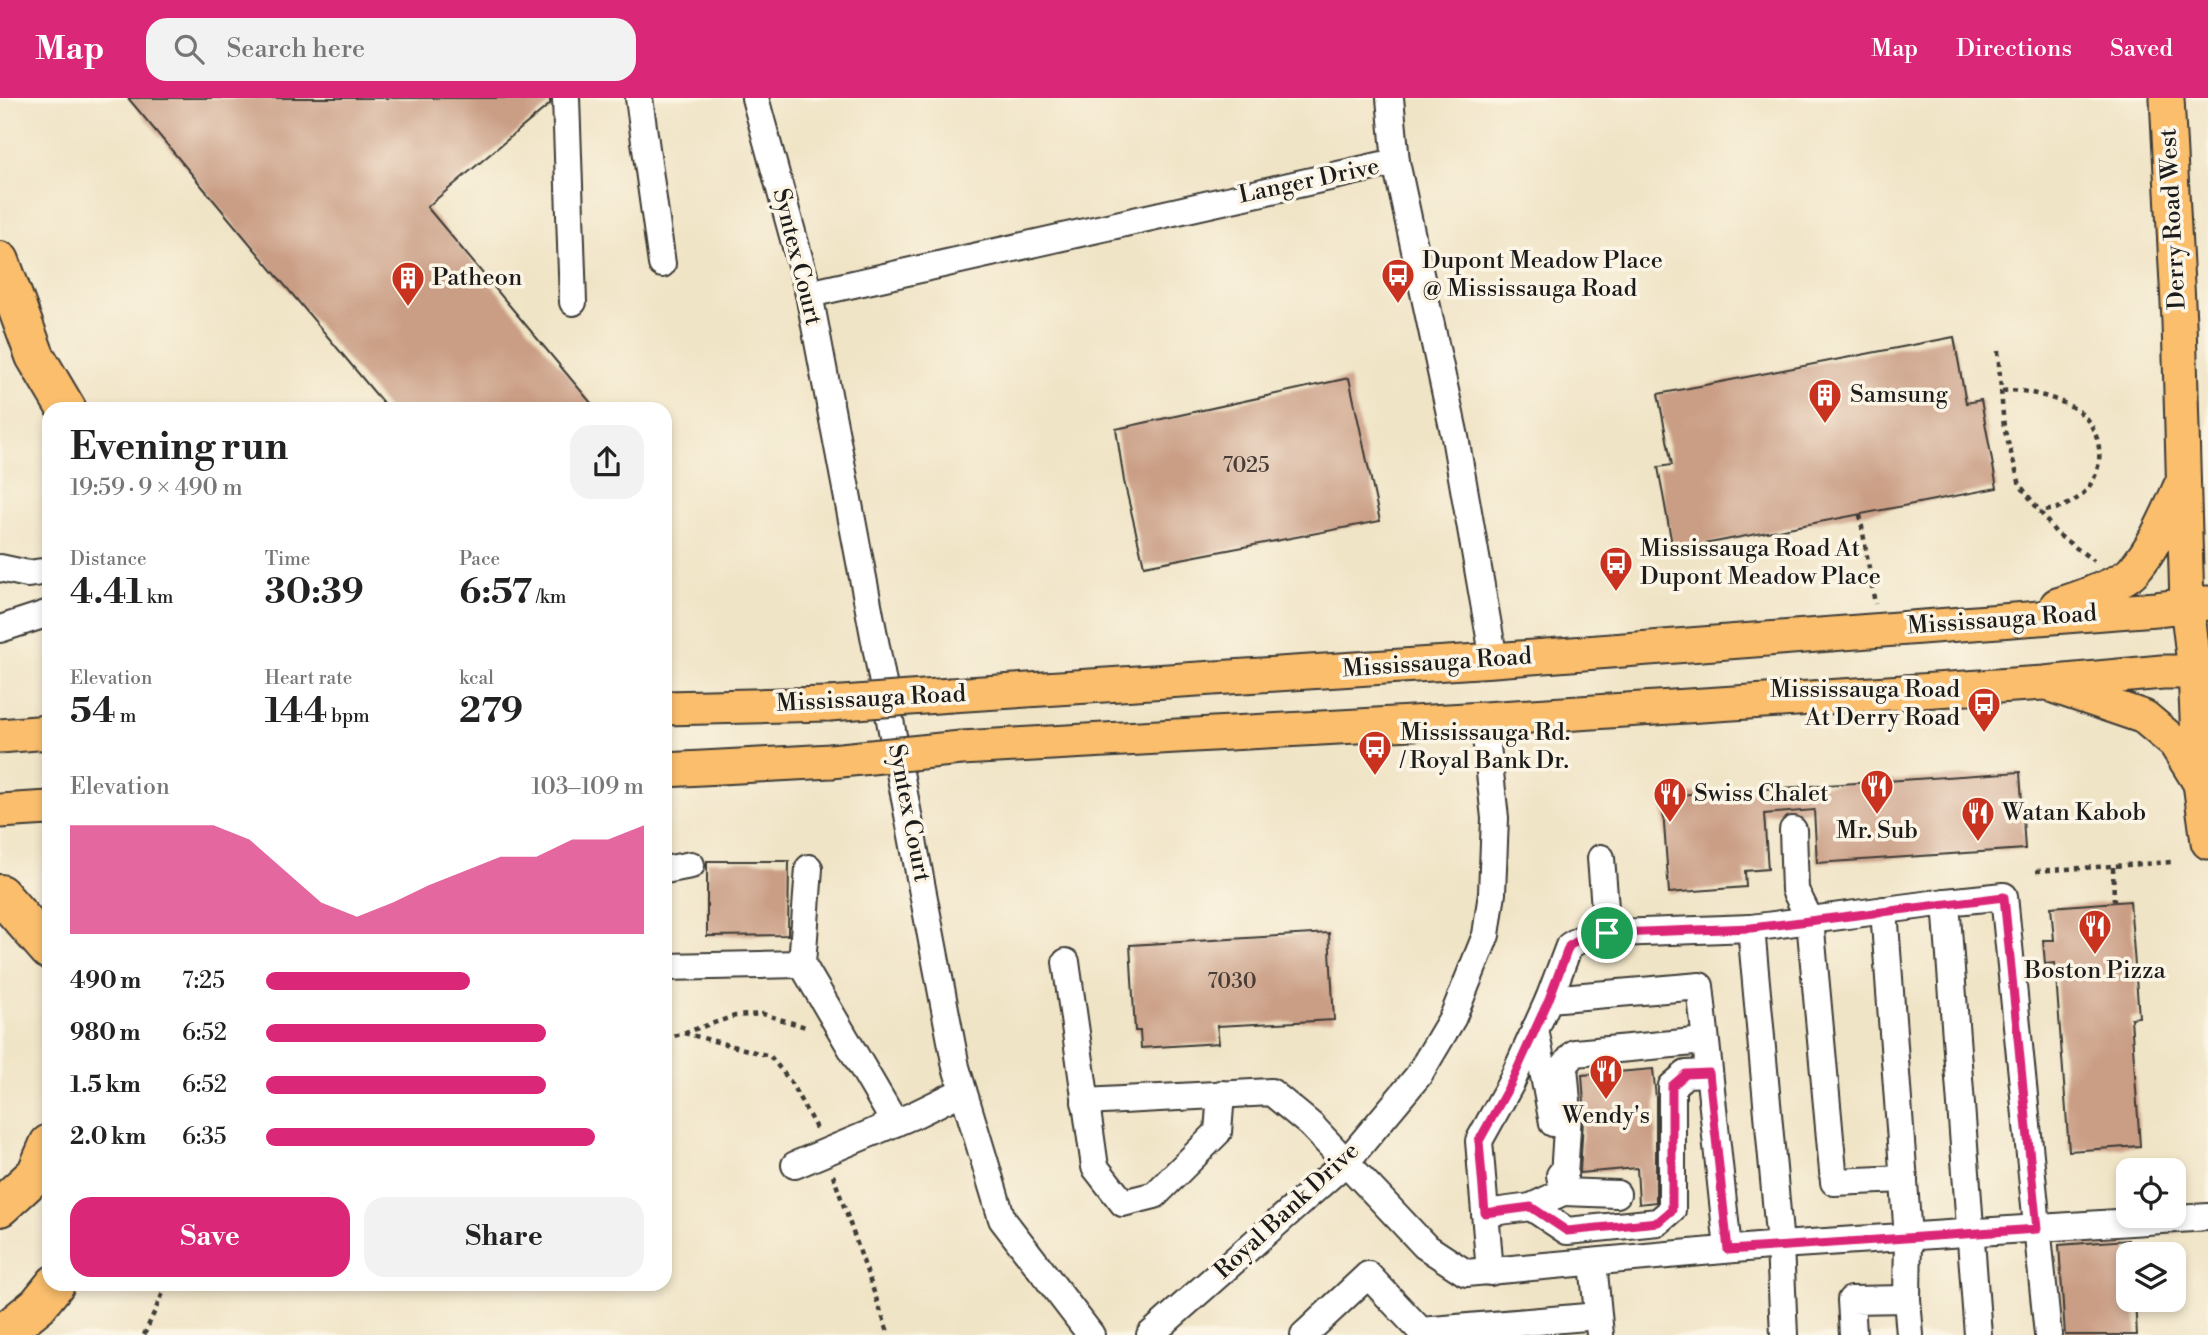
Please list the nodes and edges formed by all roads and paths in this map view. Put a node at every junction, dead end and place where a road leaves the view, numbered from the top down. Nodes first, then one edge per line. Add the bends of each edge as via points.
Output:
1 (566, 98) edge
2 (639, 98) edge
3 (755, 98) edge
4 (1390, 98) edge
5 (2167, 98) edge
6 (1396, 162) junction
7 (0, 261) edge
8 (662, 264) dead end
9 (809, 294) junction
10 (573, 302) dead end
11 (1998, 351) dead end
12 (36, 356) junction
13 (2001, 391) junction
14 (52, 402) edge
15 (62, 402) edge
16 (2184, 478) junction
17 (2040, 512) junction
18 (1860, 515) dead end
19 (0, 568) edge
20 (2104, 568) dead end
21 (42, 572) edge
22 (2198, 604) edge
23 (42, 615) edge
24 (1997, 620) junction
25 (0, 629) edge
26 (1879, 629) junction
27 (1494, 660) junction
28 (2202, 671) edge
29 (2044, 683) junction
30 (672, 708) edge
31 (1484, 719) junction
32 (42, 733) edge
33 (0, 736) edge
34 (672, 770) edge
35 (2200, 783) junction
36 (42, 808) edge
37 (0, 811) edge
38 (1793, 830) dead end
39 (2208, 842) edge
40 (1601, 858) dead end
41 (2172, 862) dead end
42 (691, 865) dead end
43 (2113, 867) junction
44 (672, 869) edge
45 (809, 869) dead end
46 (2036, 871) dead end
47 (0, 894) edge
48 (2114, 901) dead end
49 (1945, 902) junction
50 (1884, 911) junction
51 (1810, 920) junction
52 (1751, 928) junction
53 (1607, 933) junction
54 (42, 942) edge
55 (1066, 962) dead end
56 (802, 964) junction
57 (672, 967) edge
58 (1549, 999) junction
59 (1535, 1029) junction
60 (684, 1033) junction
61 (672, 1037) edge
62 (844, 1037) junction
63 (1705, 1041) junction
64 (1709, 1073) junction
65 (963, 1091) junction
66 (1221, 1094) junction
67 (1086, 1102) junction
68 (895, 1123) junction
69 (825, 1153) junction
70 (42, 1160) edge
71 (1347, 1161) junction
72 (795, 1165) dead end
73 (1904, 1179) junction
74 (1563, 1192) junction
75 (1617, 1194) dead end
76 (0, 1207) edge
77 (1531, 1207) junction
78 (1485, 1213) junction
79 (2208, 1217) edge
80 (2037, 1229) junction
81 (1972, 1233) junction
82 (1908, 1237) junction
83 (1780, 1245) junction
84 (1728, 1250) junction
85 (1593, 1262) junction
86 (1490, 1272) junction
87 (49, 1291) edge
88 (164, 1291) edge
89 (1907, 1299) junction
90 (1599, 1325) edge
91 (1419, 1333) edge
92 (1, 1335) edge
93 (144, 1335) edge
94 (889, 1335) edge
95 (1091, 1335) edge
96 (1150, 1335) edge
97 (1304, 1335) edge
98 (1784, 1335) edge
99 (1853, 1335) edge
100 (1910, 1335) edge
101 (1978, 1335) edge
102 (2048, 1335) edge

1 - 10 street
2 - 8 street
3 - 9 street, Syntex Court
4 - 6 street
5 - 16 main road, Derry Road West
6 - 9 street, Langer Drive
6 - 27 street, Langer Drive via 1455,437
7 - 12 highway
9 - 65 street, Syntex Court
11 - 13 path
12 - 14 street
12 - 15 highway
13 - 17 path via 2004,428 2020,485
13 - 17 path via 2018,389 2062,402 2081,413 2101,450 2095,476 2082,495 2062,507
16 - 22 main road, Derry Road West
16 - 24 main road via 2162,529 2130,574 2077,600
17 - 20 path via 2056,533
18 - 26 path
19 - 21 street
22 - 24 main road, Mississauga Road
22 - 28 main road, Derry Road West
23 - 25 street
24 - 26 main road, Mississauga Road
26 - 27 main road, Mississauga Road
27 - 30 main road, Mississauga Road, bridge via 829,704
28 - 29 main road
28 - 35 main road, Derry Road West
29 - 31 main road
29 - 35 main road via 2144,717 2175,743
31 - 34 main road, bridge via 961,748
31 - 71 street, Royal Bank Drive via 1495,818 1486,935 1453,1017 1418,1076
32 - 33 main road
35 - 39 main road, Derry Road West
36 - 37 main road
38 - 51 street via 1795,890
40 - 53 street
41 - 43 path
42 - 44 street
43 - 46 path
43 - 48 path
45 - 56 street
47 - 54 highway
49 - 50 street
49 - 80 street via 2004,897
49 - 81 street
50 - 51 street
50 - 73 street
51 - 52 street
51 - 73 street via 1834,1182
52 - 53 street
52 - 83 street
53 - 58 street via 1589,934 1569,946
55 - 67 street
56 - 57 street
56 - 62 street
58 - 59 street
58 - 63 street via 1700,986
59 - 74 street
59 - 78 street via 1479,1141
60 - 61 path
60 - 62 path via 735,1016 763,1014
60 - 69 path via 770,1056 790,1080 816,1126
62 - 68 street
63 - 64 street
63 - 74 street via 1575,1054 1564,1066 1568,1112
64 - 77 street via 1686,1074 1672,1086 1672,1210 1658,1222 1567,1231
64 - 84 street
65 - 68 street
65 - 95 street, Syntex Court via 1002,1219
66 - 67 street
66 - 67 street via 1218,1132 1155,1195 1124,1203 1096,1167
66 - 71 street via 1271,1092
68 - 69 street
69 - 72 street
69 - 94 path
70 - 76 highway via 36,1174
71 - 86 street via 1426,1246 1466,1273
71 - 96 street, Royal Bank Drive
73 - 82 street
74 - 75 street
74 - 77 street
77 - 78 street
78 - 86 street
79 - 80 street
80 - 81 street
80 - 102 street
81 - 82 street
81 - 101 street
82 - 83 street
82 - 89 street
83 - 84 street
83 - 98 street
84 - 85 street
85 - 86 street
85 - 90 street
87 - 92 highway
88 - 93 path
89 - 99 street via 1851,1300
89 - 100 street
90 - 91 street
91 - 97 street via 1368,1275

